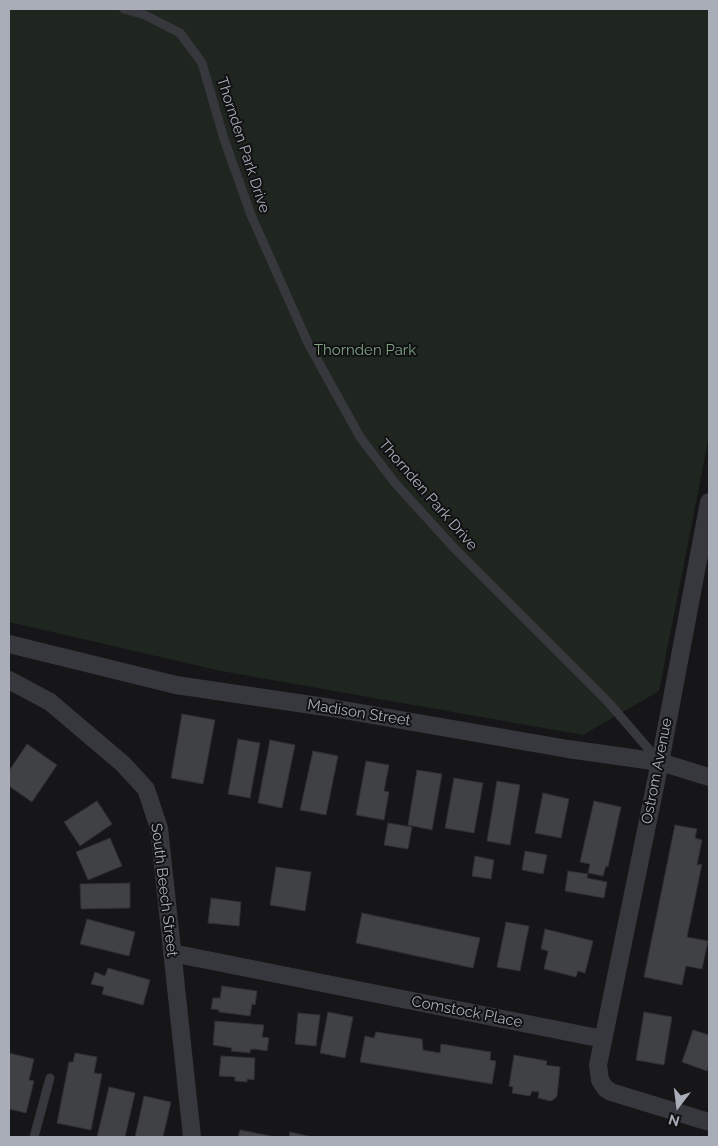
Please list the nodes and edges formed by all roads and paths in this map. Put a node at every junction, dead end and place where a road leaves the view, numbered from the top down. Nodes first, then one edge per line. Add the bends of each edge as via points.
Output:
1 (124, 9) edge
2 (709, 502) edge
3 (9, 644) edge
4 (9, 680) edge
5 (660, 762) junction
6 (709, 777) edge
7 (172, 953) junction
8 (603, 1039) junction
9 (50, 1078) dead end
10 (709, 1122) edge
11 (34, 1137) edge
12 (192, 1137) edge

1 - 5 lane, Thornden Park Drive via 145,15 180,33 202,63 251,215 308,343 360,437 395,483 456,550 609,703
2 - 5 street, Ostrom Avenue
3 - 5 street, Madison Street via 176,685
4 - 7 street, South Beech Street via 50,702 123,764 146,790 159,828
5 - 6 street, Madison Street
5 - 8 street, Ostrom Avenue
7 - 8 street, Comstock Place
7 - 12 street, South Beech Street
8 - 10 street via 598,1065 604,1088
9 - 11 lane

